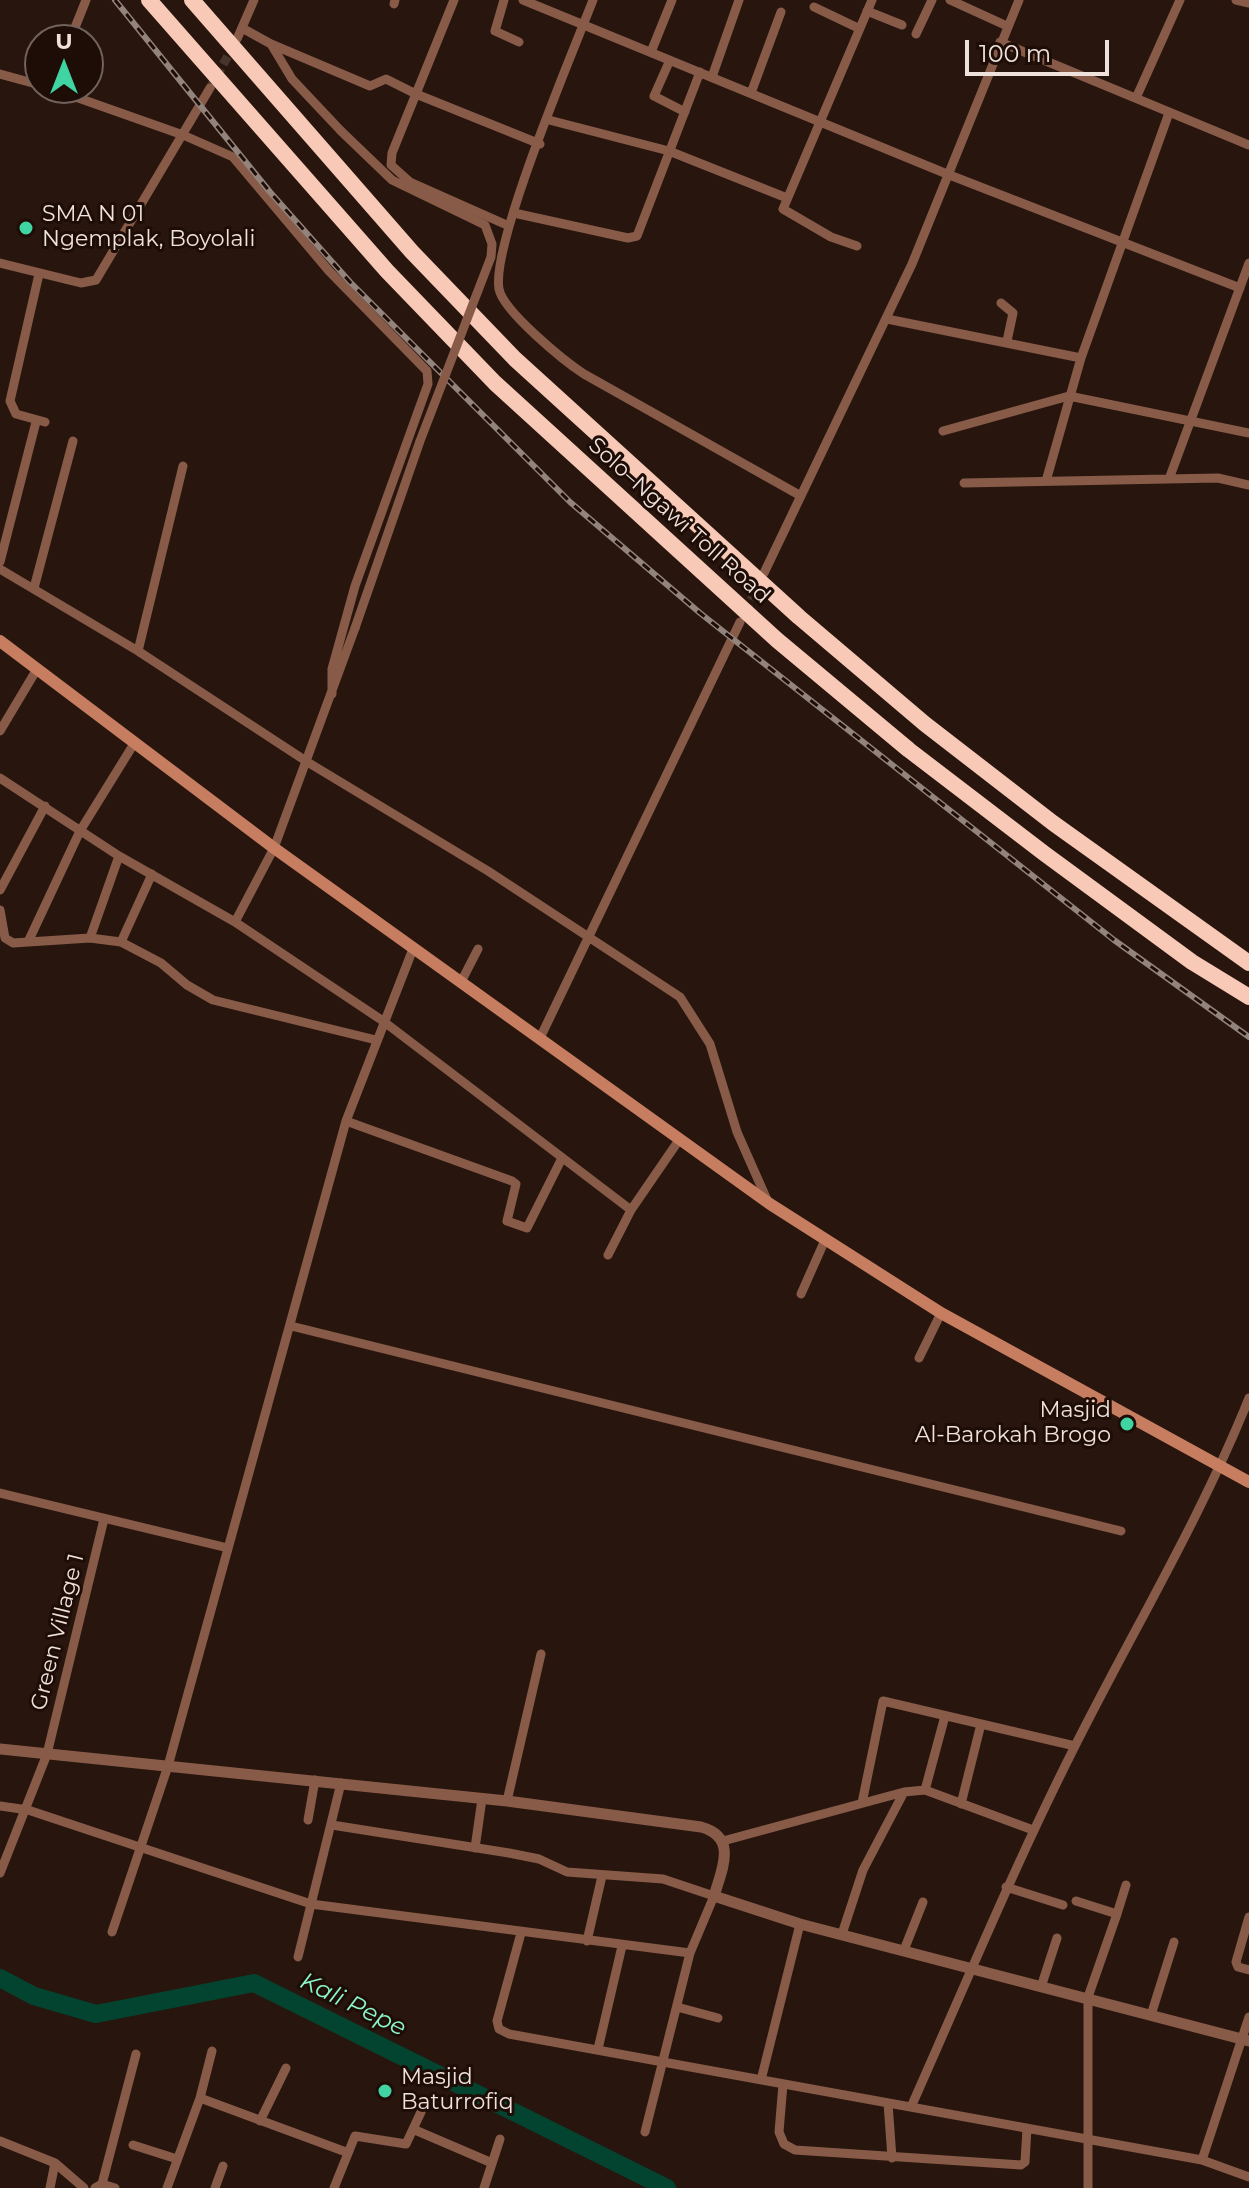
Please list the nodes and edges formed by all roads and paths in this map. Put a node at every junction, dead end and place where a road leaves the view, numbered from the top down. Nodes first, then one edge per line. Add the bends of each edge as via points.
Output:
1 (86, 0) edge
2 (149, 0) edge
3 (192, 0) edge
4 (254, 0) edge
5 (454, 0) edge
6 (504, 0) edge
7 (523, 0) edge
8 (593, 0) edge
9 (672, 0) edge
10 (739, 0) edge
11 (872, 0) edge
12 (932, 0) edge
13 (950, 0) edge
14 (1019, 0) edge
15 (1180, 0) edge
16 (1236, 0) edge
17 (1249, 3) edge
18 (814, 7) dead end
19 (867, 11) junction
20 (781, 12) dead end
21 (76, 24) edge
22 (584, 24) junction
23 (902, 25) dead end
24 (1007, 26) junction
25 (242, 28) junction
26 (858, 28) junction
27 (916, 34) dead end
28 (237, 39) tunnel mouth
29 (519, 42) dead end
30 (1000, 42) junction
31 (271, 44) junction
32 (651, 52) junction
33 (670, 60) junction
34 (700, 72) junction
35 (0, 74) edge
36 (712, 77) junction
37 (24, 81) edge
38 (210, 88) tunnel mouth
39 (751, 93) junction
40 (416, 94) junction
41 (1136, 98) junction
42 (95, 104) edge
43 (685, 112) junction
44 (1169, 113) junction
45 (549, 120) junction
46 (819, 120) junction
47 (183, 135) junction
48 (540, 144) junction
49 (1249, 145) edge
50 (669, 151) junction
51 (947, 174) junction
52 (787, 198) junction
53 (514, 213) junction
54 (509, 226) junction
55 (1121, 242) junction
56 (857, 246) dead end
57 (0, 263) edge
58 (1249, 263) edge
59 (39, 274) junction
60 (1240, 288) junction
61 (1001, 303) dead end
62 (887, 319) junction
63 (1007, 341) junction
64 (1081, 358) junction
65 (1069, 396) junction
66 (1191, 419) junction
67 (943, 431) dead end
68 (1249, 433) edge
69 (73, 441) dead end
70 (183, 466) dead end
71 (1169, 479) junction
72 (1046, 481) junction
73 (964, 483) dead end
74 (1249, 485) edge
75 (801, 496) junction
76 (0, 562) edge
77 (0, 569) edge
78 (764, 573) tunnel mouth
79 (34, 588) junction
80 (740, 622) tunnel mouth
81 (0, 641) edge
82 (138, 651) junction
83 (37, 669) junction
84 (332, 694) junction
85 (0, 731) edge
86 (135, 742) junction
87 (309, 763) junction
88 (0, 778) edge
89 (45, 806) junction
90 (80, 831) junction
91 (274, 848) junction
92 (119, 856) junction
93 (152, 874) junction
94 (0, 890) edge
95 (0, 910) edge
96 (235, 922) junction
97 (588, 935) junction
98 (90, 938) junction
99 (28, 942) junction
100 (121, 942) junction
101 (413, 949) junction
102 (478, 949) dead end
103 (1249, 963) edge
104 (462, 980) junction
105 (1249, 997) edge
106 (383, 1021) junction
107 (540, 1038) junction
108 (376, 1040) junction
109 (346, 1121) junction
110 (679, 1140) junction
111 (562, 1158) junction
112 (770, 1204) junction
113 (631, 1210) junction
114 (825, 1240) junction
115 (608, 1255) dead end
116 (801, 1294) dead end
117 (941, 1313) junction
118 (291, 1326) junction
119 (919, 1358) dead end
120 (1249, 1398) edge
121 (1221, 1468) junction
122 (1249, 1482) edge
123 (0, 1493) edge
124 (104, 1519) junction
125 (1121, 1531) dead end
126 (228, 1548) junction
127 (541, 1654) dead end
128 (945, 1716) junction
129 (981, 1724) junction
130 (1075, 1746) junction
131 (0, 1749) edge
132 (47, 1754) junction
133 (168, 1766) junction
134 (315, 1780) junction
135 (341, 1783) junction
136 (925, 1790) junction
137 (904, 1792) junction
138 (482, 1799) junction
139 (507, 1801) junction
140 (862, 1803) junction
141 (961, 1804) junction
142 (0, 1806) edge
143 (28, 1810) junction
144 (308, 1820) dead end
145 (332, 1825) junction
146 (1033, 1830) junction
147 (723, 1841) junction
148 (139, 1847) junction
149 (475, 1848) junction
150 (3, 1859) edge
151 (0, 1873) edge
152 (602, 1876) junction
153 (1126, 1885) dead end
154 (1006, 1887) junction
155 (714, 1896) junction
156 (1076, 1901) dead end
157 (923, 1902) dead end
158 (311, 1904) junction
159 (1063, 1905) dead end
160 (1117, 1914) junction
161 (1249, 1917) edge
162 (800, 1924) junction
163 (112, 1932) dead end
164 (521, 1933) junction
165 (842, 1934) junction
166 (1057, 1938) dead end
167 (587, 1941) junction
168 (1174, 1942) dead end
169 (622, 1946) junction
170 (904, 1950) junction
171 (690, 1953) junction
172 (298, 1957) dead end
173 (974, 1968) junction
174 (1249, 1970) edge
175 (1041, 1987) junction
176 (1088, 1997) junction
177 (677, 2007) junction
178 (1151, 2015) junction
179 (1249, 2017) edge
180 (718, 2018) dead end
181 (1244, 2040) edge
182 (598, 2049) junction
183 (212, 2051) dead end
184 (136, 2054) dead end
185 (662, 2061) junction
186 (286, 2068) dead end
187 (761, 2080) junction
188 (783, 2084) junction
189 (200, 2098) junction
190 (888, 2103) junction
191 (911, 2107) junction
192 (421, 2112) dead end
193 (260, 2121) junction
194 (1027, 2128) junction
195 (415, 2130) junction
196 (645, 2132) dead end
197 (500, 2139) dead end
198 (1087, 2139) junction
199 (0, 2141) edge
200 (133, 2145) dead end
201 (346, 2152) junction
202 (892, 2158) junction
203 (177, 2159) junction
204 (1202, 2160) junction
205 (55, 2163) junction
206 (492, 2163) junction
207 (223, 2166) dead end
208 (1249, 2177) edge
209 (98, 2186) edge
210 (50, 2188) edge
211 (84, 2188) edge
212 (115, 2188) edge
213 (167, 2188) edge
214 (215, 2188) edge
215 (334, 2188) edge
216 (484, 2188) edge
217 (1088, 2188) edge

1 - 21 street
2 - 105 highway, Solo–Ngawi Toll Road via 387,271 495,383 766,629 909,750 1033,845 1192,962
3 - 103 highway, Solo–Ngawi Toll Road via 412,252 515,359 925,724
4 - 25 street
5 - 40 street
6 - 29 street via 495,31
7 - 22 street
8 - 22 street
9 - 32 street
10 - 36 street
11 - 19 street
12 - 27 street
13 - 24 street
14 - 24 street
15 - 41 street
16 - 17 street
18 - 26 street
19 - 23 street
19 - 26 street
20 - 39 street
22 - 32 street
22 - 45 street
24 - 30 street
25 - 28 street
25 - 31 street
26 - 46 street
30 - 41 street
30 - 51 street
31 - 40 street via 370,86 386,79
31 - 84 street, bridge via 292,79 392,180 485,225 492,244
32 - 33 street
33 - 34 street
33 - 43 street via 654,96
34 - 36 street
34 - 43 street
35 - 37 street
36 - 39 street
38 - 47 street
39 - 46 street
40 - 48 street
40 - 54 street via 392,153 395,171
41 - 44 street
42 - 47 street
43 - 50 street
44 - 49 street
44 - 55 street
45 - 48 street
45 - 50 street
46 - 51 street
46 - 52 street
47 - 59 street via 96,280 81,283
47 - 84 street via 233,157 329,271 429,375 355,586 332,669
48 - 53 street
50 - 52 street
50 - 53 street via 637,236
51 - 55 street
51 - 62 street
52 - 56 street via 784,212
53 - 54 street
54 - 75 street via 499,278 502,299 566,362
55 - 60 street
55 - 64 street
57 - 59 street
58 - 60 street
59 - 76 street via 10,401 16,414 40,422
60 - 66 street
61 - 63 street via 1013,313
62 - 63 street
62 - 75 street
63 - 64 street
64 - 65 street
65 - 66 street
65 - 67 street
65 - 72 street
66 - 68 street
66 - 71 street
69 - 79 street
70 - 82 street
71 - 72 street
71 - 74 street via 1218,478
72 - 73 street
75 - 78 street
77 - 79 street
79 - 82 street
80 - 97 street
81 - 83 main road
82 - 87 street
83 - 85 street
83 - 86 main road
84 - 87 street
86 - 90 street
86 - 91 main road
87 - 91 street
87 - 97 street
88 - 89 street
89 - 90 street
89 - 94 street
90 - 92 street
90 - 99 street
91 - 96 street
91 - 101 main road
92 - 93 street
92 - 98 street
93 - 96 street
93 - 100 street
95 - 99 street via 5,938
96 - 106 street
97 - 107 street
97 - 112 street via 687,1005 710,1044 737,1132
98 - 99 street
98 - 100 street
100 - 108 street via 213,1000
101 - 104 main road
101 - 106 street
102 - 104 street
104 - 107 main road
106 - 108 street
106 - 111 street
107 - 110 main road
108 - 109 street
109 - 111 street via 512,1181 516,1184 507,1221 523,1229
109 - 118 street
110 - 112 main road
110 - 113 street
111 - 113 street
112 - 114 main road
113 - 115 street
114 - 116 street
114 - 117 main road
117 - 119 street
117 - 121 main road
118 - 125 street
118 - 126 street
120 - 121 street
121 - 122 main road
121 - 130 street
123 - 124 street
124 - 126 street
124 - 132 street, Green Village 1
126 - 133 street
127 - 139 street
128 - 129 street
128 - 136 street
128 - 140 street via 883,1701
129 - 130 street
129 - 141 street
130 - 146 street
131 - 132 street
132 - 133 street
132 - 143 street, Green Village 1
133 - 134 street
133 - 148 street
134 - 135 street
134 - 144 street
135 - 138 street
135 - 145 street
136 - 137 street
136 - 141 street
137 - 140 street
137 - 165 street via 863,1870
138 - 139 street
138 - 149 street
139 - 147 street via 701,1827
140 - 147 street
141 - 146 street
142 - 143 street
143 - 148 street
143 - 150 street, Green Village 1
145 - 149 street
145 - 158 street
146 - 154 street
147 - 155 street via 723,1870
148 - 158 street
148 - 163 street
149 - 152 street
150 - 151 street, Green Village 1
152 - 155 street via 663,1879
152 - 167 street
153 - 160 street
154 - 159 street
154 - 173 street
155 - 162 street
155 - 171 street
156 - 160 street
157 - 170 street
158 - 164 street
158 - 172 street
160 - 176 street
161 - 174 street via 1236,1962
162 - 165 street
162 - 187 street
164 - 167 street
164 - 182 street via 502,1997 499,2029
165 - 170 street
166 - 175 street
167 - 169 street
168 - 178 street
169 - 171 street
169 - 182 street
170 - 173 street
171 - 177 street
173 - 175 street
173 - 191 street
175 - 176 street
176 - 178 street
176 - 198 street
177 - 180 street
177 - 185 street
178 - 181 street
179 - 181 street
181 - 204 street
182 - 185 street
183 - 189 street
184 - 209 street
185 - 187 street
185 - 196 street
186 - 193 street
187 - 188 street
188 - 190 street
188 - 202 street via 779,2132 789,2148
189 - 193 street
189 - 203 street
190 - 191 street
190 - 202 street
191 - 194 street
192 - 195 street
193 - 201 street
194 - 198 street
194 - 202 street via 1021,2165
195 - 201 street via 402,2145 358,2134
195 - 206 street
197 - 206 street
198 - 204 street
198 - 217 street
199 - 205 street
200 - 203 street
201 - 215 street
203 - 213 street
204 - 208 street
205 - 210 street
205 - 211 street
206 - 216 street
207 - 214 street
209 - 212 street

